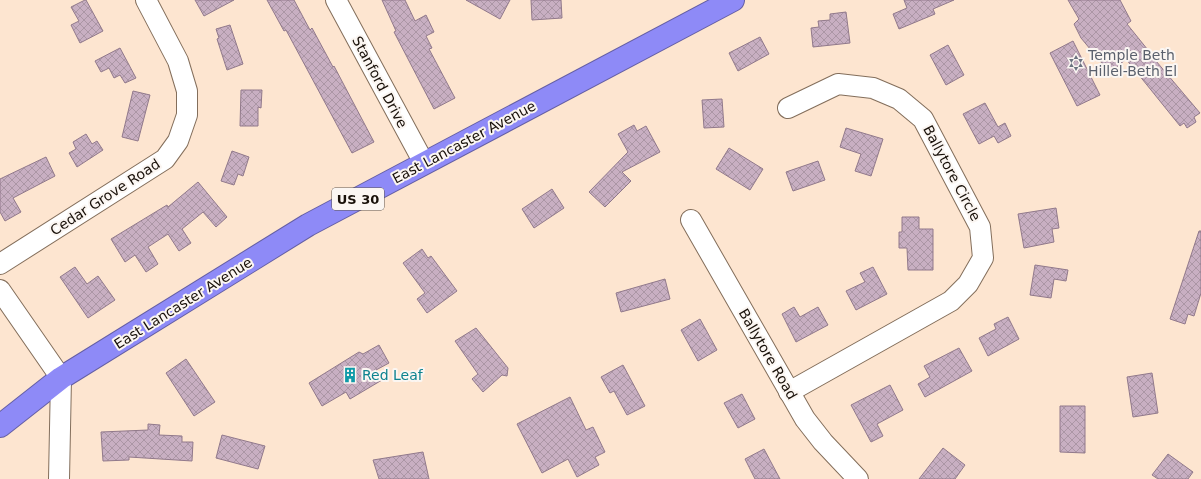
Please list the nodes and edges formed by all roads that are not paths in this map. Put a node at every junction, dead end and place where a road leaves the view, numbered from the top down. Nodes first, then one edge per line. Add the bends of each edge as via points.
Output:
1 (146, 0) edge
2 (336, 0) edge
3 (733, 0) edge
4 (788, 108) dead end
5 (424, 163) junction
6 (691, 220) dead end
7 (0, 264) edge
8 (0, 290) edge
9 (61, 378) junction
10 (789, 392) junction
11 (0, 426) edge
12 (59, 479) edge
13 (858, 479) edge

1 - 7 street, Cedar Grove Road via 178,61 187,91 186,115 178,141 164,159
2 - 5 street, Stanford Drive
3 - 5 highway, East Lancaster Avenue / US 30
4 - 10 street, Ballytore Circle via 838,84 873,88 899,99 923,119 980,227 983,258 968,284 951,301
5 - 9 highway, East Lancaster Avenue / US 30 via 308,225
6 - 10 street, Ballytore Road
8 - 9 street
9 - 11 highway, East Lancaster Avenue / US 30
9 - 12 street
10 - 13 street, Ballytore Road via 822,442

